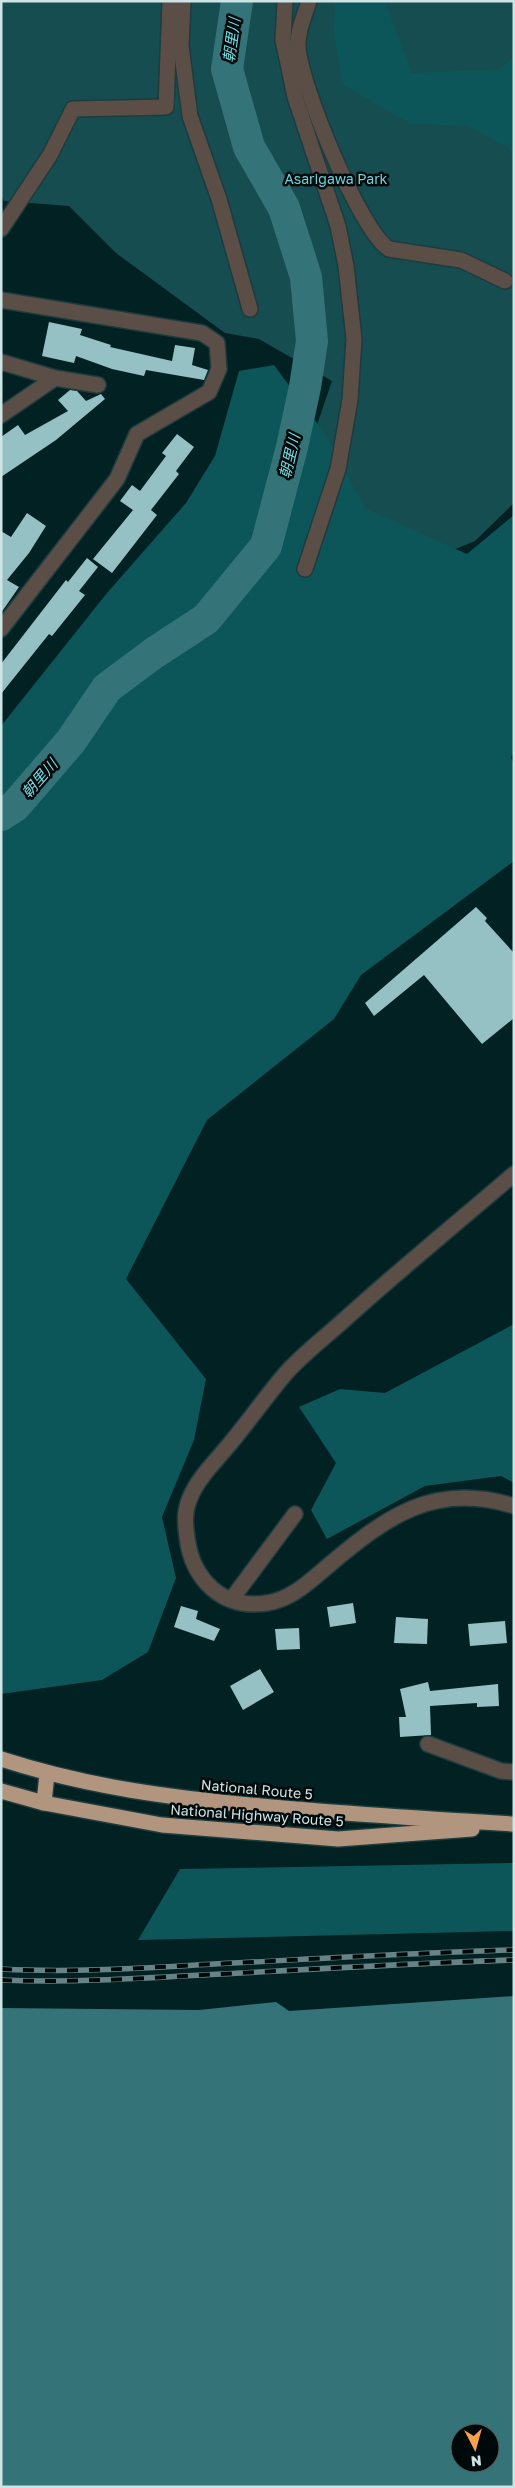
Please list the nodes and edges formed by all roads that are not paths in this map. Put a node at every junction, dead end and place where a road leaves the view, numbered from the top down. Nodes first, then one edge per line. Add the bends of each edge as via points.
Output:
1 (170, 1) edge
2 (183, 1) edge
3 (285, 1) edge
4 (309, 1) edge
5 (1, 228) edge
6 (505, 281) dead end
7 (1, 300) edge
8 (250, 309) dead end
9 (1, 362) edge
10 (55, 378) junction
11 (98, 385) dead end
12 (1, 415) edge
13 (304, 569) dead end
14 (1, 629) edge
15 (514, 1174) edge
16 (514, 1506) edge
17 (295, 1514) dead end
18 (231, 1600) junction
19 (428, 1744) dead end
20 (1, 1758) edge
21 (514, 1772) edge
22 (47, 1774) junction
23 (1, 1791) edge
24 (44, 1802) junction
25 (514, 1825) edge

1 - 5 street via 166,107 73,109 50,155
2 - 8 street via 181,46 190,116
3 - 13 street via 283,40 295,97 338,226 354,339 350,400 338,469
4 - 6 street via 298,46 304,74 330,148 353,199 381,244 389,250 461,260
7 - 14 street via 202,333 217,343 219,369 209,392 137,434 117,479
9 - 10 street
10 - 11 street
10 - 12 street
15 - 18 street via 287,1372 190,1496 184,1516 188,1550 199,1577
16 - 18 street via 487,1498 461,1497 424,1504 383,1522 283,1599 265,1603
17 - 18 street
19 - 21 street via 501,1771
20 - 22 highway, National Route 5
22 - 24 highway
22 - 25 highway, National Route 5 via 166,1797
23 - 24 highway, National Highway Route 5
24 - 25 highway, National Highway Route 5 via 162,1825 338,1839

